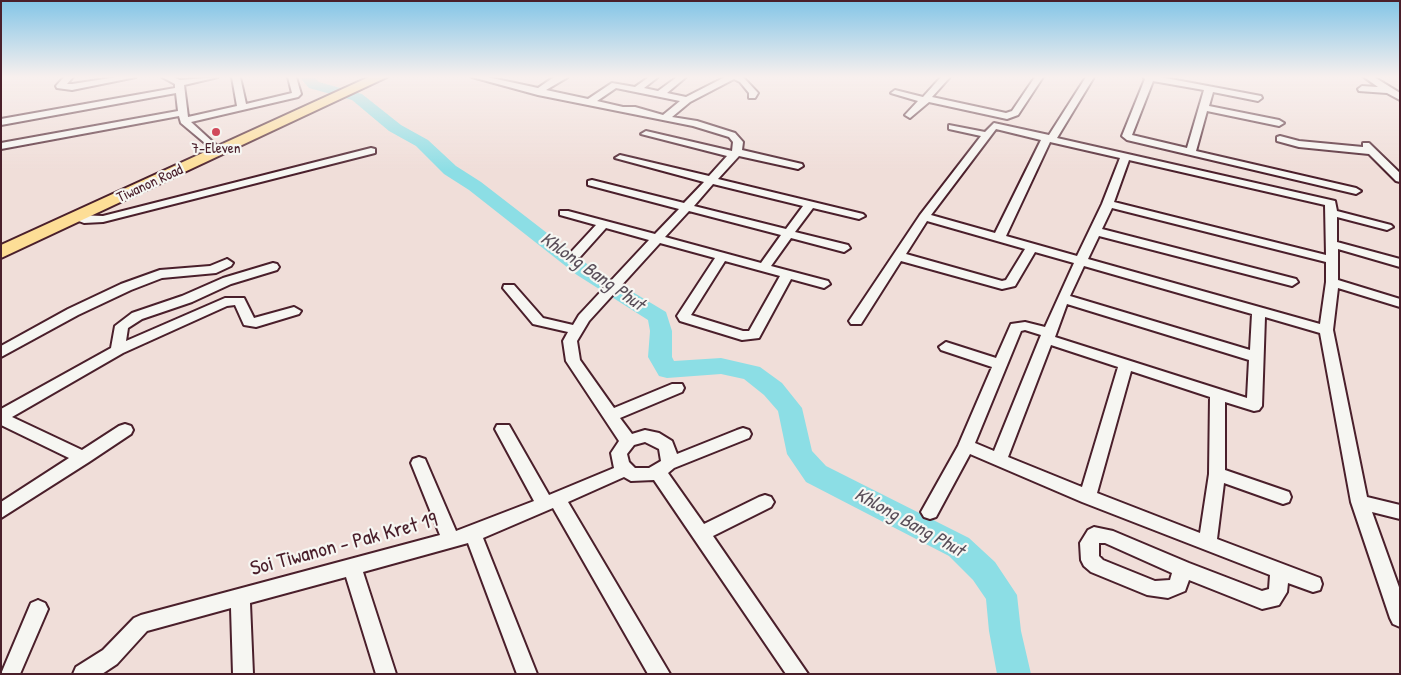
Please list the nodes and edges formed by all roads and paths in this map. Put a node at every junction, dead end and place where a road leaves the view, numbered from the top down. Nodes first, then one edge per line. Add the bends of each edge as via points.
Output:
1 (68, 108) edge
2 (181, 108) edge
3 (239, 108) edge
4 (300, 108) edge
5 (305, 108) edge
6 (617, 108) edge
7 (674, 108) edge
8 (917, 108) edge
9 (969, 108) edge
10 (1018, 108) edge
11 (1069, 108) edge
12 (1137, 108) edge
13 (1204, 108) edge
14 (1206, 108) edge
15 (910, 115) dead end
16 (182, 117) junction
17 (660, 117) junction
18 (1, 122) edge
19 (1279, 123) dead end
20 (952, 127) dead end
21 (646, 134) dead end
22 (987, 135) junction
23 (1050, 138) junction
24 (1280, 140) dead end
25 (1, 146) edge
26 (212, 146) junction
27 (371, 151) dead end
28 (1192, 153) junction
29 (736, 154) junction
30 (1126, 155) junction
31 (620, 158) dead end
32 (798, 166) dead end
33 (1192, 171) junction
34 (1397, 175) edge
35 (712, 180) junction
36 (592, 183) dead end
37 (1356, 191) dead end
38 (810, 204) junction
39 (1108, 204) junction
40 (685, 208) junction
41 (564, 213) dead end
42 (1333, 213) junction
43 (859, 216) dead end
44 (924, 217) junction
45 (77, 218) junction
46 (603, 224) junction
47 (1387, 227) dead end
48 (1095, 231) junction
49 (789, 234) junction
50 (657, 238) junction
51 (999, 238) junction
52 (1, 242) edge
53 (1331, 244) junction
54 (844, 248) dead end
55 (1032, 248) junction
56 (1, 252) edge
57 (576, 254) dead end
58 (722, 256) junction
59 (898, 256) junction
60 (1332, 260) junction
61 (1080, 261) junction
62 (227, 263) dead end
63 (1400, 263) edge
64 (273, 267) dead end
65 (764, 268) junction
66 (212, 270) junction
67 (786, 274) junction
68 (227, 281) junction
69 (1292, 282) dead end
70 (1332, 282) junction
71 (824, 284) dead end
72 (509, 288) dead end
73 (1063, 298) junction
74 (233, 301) junction
75 (1400, 304) edge
76 (1259, 310) junction
77 (294, 311) dead end
78 (856, 320) dead end
79 (577, 330) junction
80 (1326, 330) junction
81 (1048, 336) junction
82 (946, 347) dead end
83 (118, 350) junction
84 (1, 352) edge
85 (1256, 357) junction
86 (999, 364) junction
87 (1126, 365) junction
88 (677, 388) dead end
89 (1218, 395) junction
90 (612, 415) junction
91 (1, 417) edge
92 (503, 429) dead end
93 (125, 430) dead end
94 (743, 434) dead end
95 (628, 441) junction
96 (966, 446) junction
97 (83, 458) junction
98 (999, 459) junction
99 (419, 463) dead end
100 (663, 468) junction
101 (625, 470) junction
102 (1217, 474) junction
103 (1088, 497) junction
104 (1282, 497) dead end
105 (551, 501) junction
106 (765, 502) dead end
107 (1360, 502) junction
108 (1, 511) edge
109 (930, 512) dead end
110 (1400, 512) edge
111 (472, 534) junction
112 (701, 534) junction
113 (451, 541) junction
114 (1208, 543) junction
115 (352, 566) junction
116 (1182, 569) junction
117 (1279, 571) junction
118 (1313, 584) dead end
119 (1395, 594) edge
120 (240, 596) junction
121 (38, 609) dead end
122 (1400, 618) edge
123 (107, 665) edge
124 (10, 674) edge
125 (83, 674) edge
126 (243, 674) edge
127 (386, 674) edge
128 (527, 674) edge
129 (660, 674) edge
130 (798, 674) edge

1 - 18 street
2 - 16 street
3 - 16 street
4 - 26 main road, Tiwanon Road
5 - 45 main road, Tiwanon Road
6 - 17 street
7 - 17 street
8 - 15 street
9 - 10 street via 1007,116
11 - 23 street
12 - 28 street via 1127,136
13 - 28 street
14 - 19 street
16 - 25 street
16 - 26 street
17 - 29 street via 732,135 738,142
20 - 22 street
21 - 29 street
22 - 23 street via 991,128 998,126
22 - 44 street
23 - 30 street
23 - 51 street
24 - 34 street via 1369,148
26 - 52 main road, Tiwanon Road
27 - 45 street via 103,219
28 - 33 street
28 - 37 street
29 - 32 street
29 - 35 street
30 - 33 street
30 - 39 street
31 - 35 street
33 - 42 street via 1328,201
35 - 38 street
35 - 40 street
36 - 40 street
38 - 43 street
38 - 49 street
39 - 48 street
39 - 60 street
40 - 49 street
40 - 50 street
41 - 46 street
42 - 47 street
42 - 53 street
44 - 51 street
44 - 59 street
45 - 56 main road, Tiwanon Road
46 - 50 street
46 - 57 street
48 - 61 street
48 - 69 street
49 - 54 street
49 - 65 street
50 - 58 street
50 - 79 street via 584,318
51 - 55 street
53 - 60 street
53 - 63 street
55 - 59 street via 1011,284 1002,285
55 - 61 street
58 - 65 street
58 - 67 street via 684,316 688,320 742,336 754,335
59 - 78 street
60 - 70 street
61 - 73 street
61 - 76 street
62 - 66 street
64 - 68 street
65 - 67 street
66 - 68 street
66 - 84 street via 165,273 126,287
67 - 71 street
68 - 74 street
68 - 83 street via 127,322 122,326
70 - 75 street
70 - 80 street
72 - 79 street via 538,321
73 - 81 street
73 - 85 street
74 - 77 street via 239,301 249,322 256,324
74 - 83 street
76 - 80 street
76 - 85 street
79 - 90 street via 570,341 573,361
80 - 107 street
81 - 86 street via 1025,326 1016,327
81 - 87 street
81 - 98 street
82 - 86 street
83 - 91 street
85 - 89 street via 1254,406
86 - 96 street
87 - 89 street
87 - 103 street
88 - 90 street
89 - 102 street
90 - 95 street
91 - 97 street
92 - 105 street
93 - 97 street
94 - 100 street
95 - 100 street via 645,436 660,440 670,451
95 - 101 street via 619,453
96 - 98 street
96 - 109 street
97 - 108 street
98 - 103 street
99 - 113 street
100 - 101 street via 640,476
100 - 112 street
101 - 105 street, Soi Tiwanon - Pak Kret 19
102 - 104 street
102 - 114 street
103 - 114 street
105 - 111 street, Soi Tiwanon - Pak Kret 19
105 - 129 street
106 - 112 street
107 - 110 street
107 - 119 street
111 - 113 street, Soi Tiwanon - Pak Kret 19
111 - 128 street
112 - 130 street
113 - 115 street, Soi Tiwanon - Pak Kret 19
114 - 117 street
115 - 120 street, Soi Tiwanon - Pak Kret 19
115 - 127 street
116 - 116 street via 1178,585 1168,590 1154,589 1097,566 1090,560 1089,543 1094,535 1107,536
116 - 117 street via 1262,600 1272,599 1278,592
117 - 118 street
119 - 122 street
120 - 123 street, Soi Tiwanon - Pak Kret 19 via 141,624
120 - 126 street
121 - 124 street
123 - 125 street, Soi Tiwanon - Pak Kret 19

